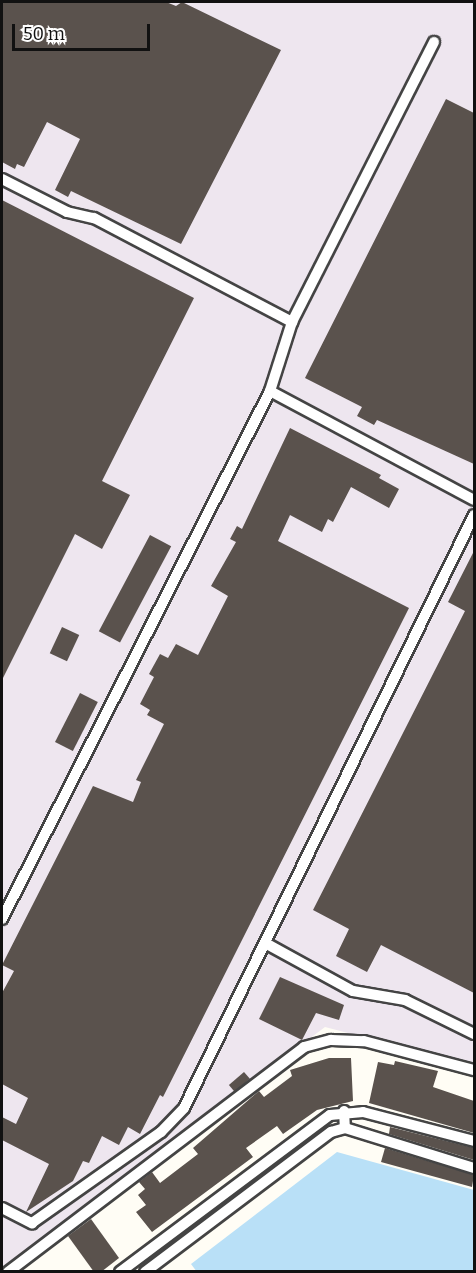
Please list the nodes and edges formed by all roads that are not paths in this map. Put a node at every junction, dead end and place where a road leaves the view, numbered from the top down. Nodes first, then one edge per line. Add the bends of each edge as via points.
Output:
1 (434, 42) dead end
2 (2, 179) edge
3 (292, 322) junction
4 (270, 391) junction
5 (474, 500) edge
6 (474, 515) edge
7 (2, 919) edge
8 (267, 944) junction
9 (474, 1034) edge
10 (474, 1070) edge
11 (344, 1111) junction
12 (345, 1128) junction
13 (474, 1141) edge
14 (474, 1168) edge
15 (2, 1208) edge
16 (12, 1270) edge
17 (120, 1272) edge
18 (145, 1272) edge

1 - 3 lane
2 - 3 lane via 67,212 94,218
3 - 4 lane
4 - 5 lane
4 - 7 lane
6 - 8 lane
8 - 9 lane via 353,991 405,1000
8 - 15 lane via 184,1108 161,1132 32,1223
10 - 16 lane via 364,1041 331,1040 304,1047
11 - 12 lane
11 - 13 lane via 363,1112
11 - 17 lane via 313,1125
12 - 14 lane
12 - 18 lane via 331,1132

